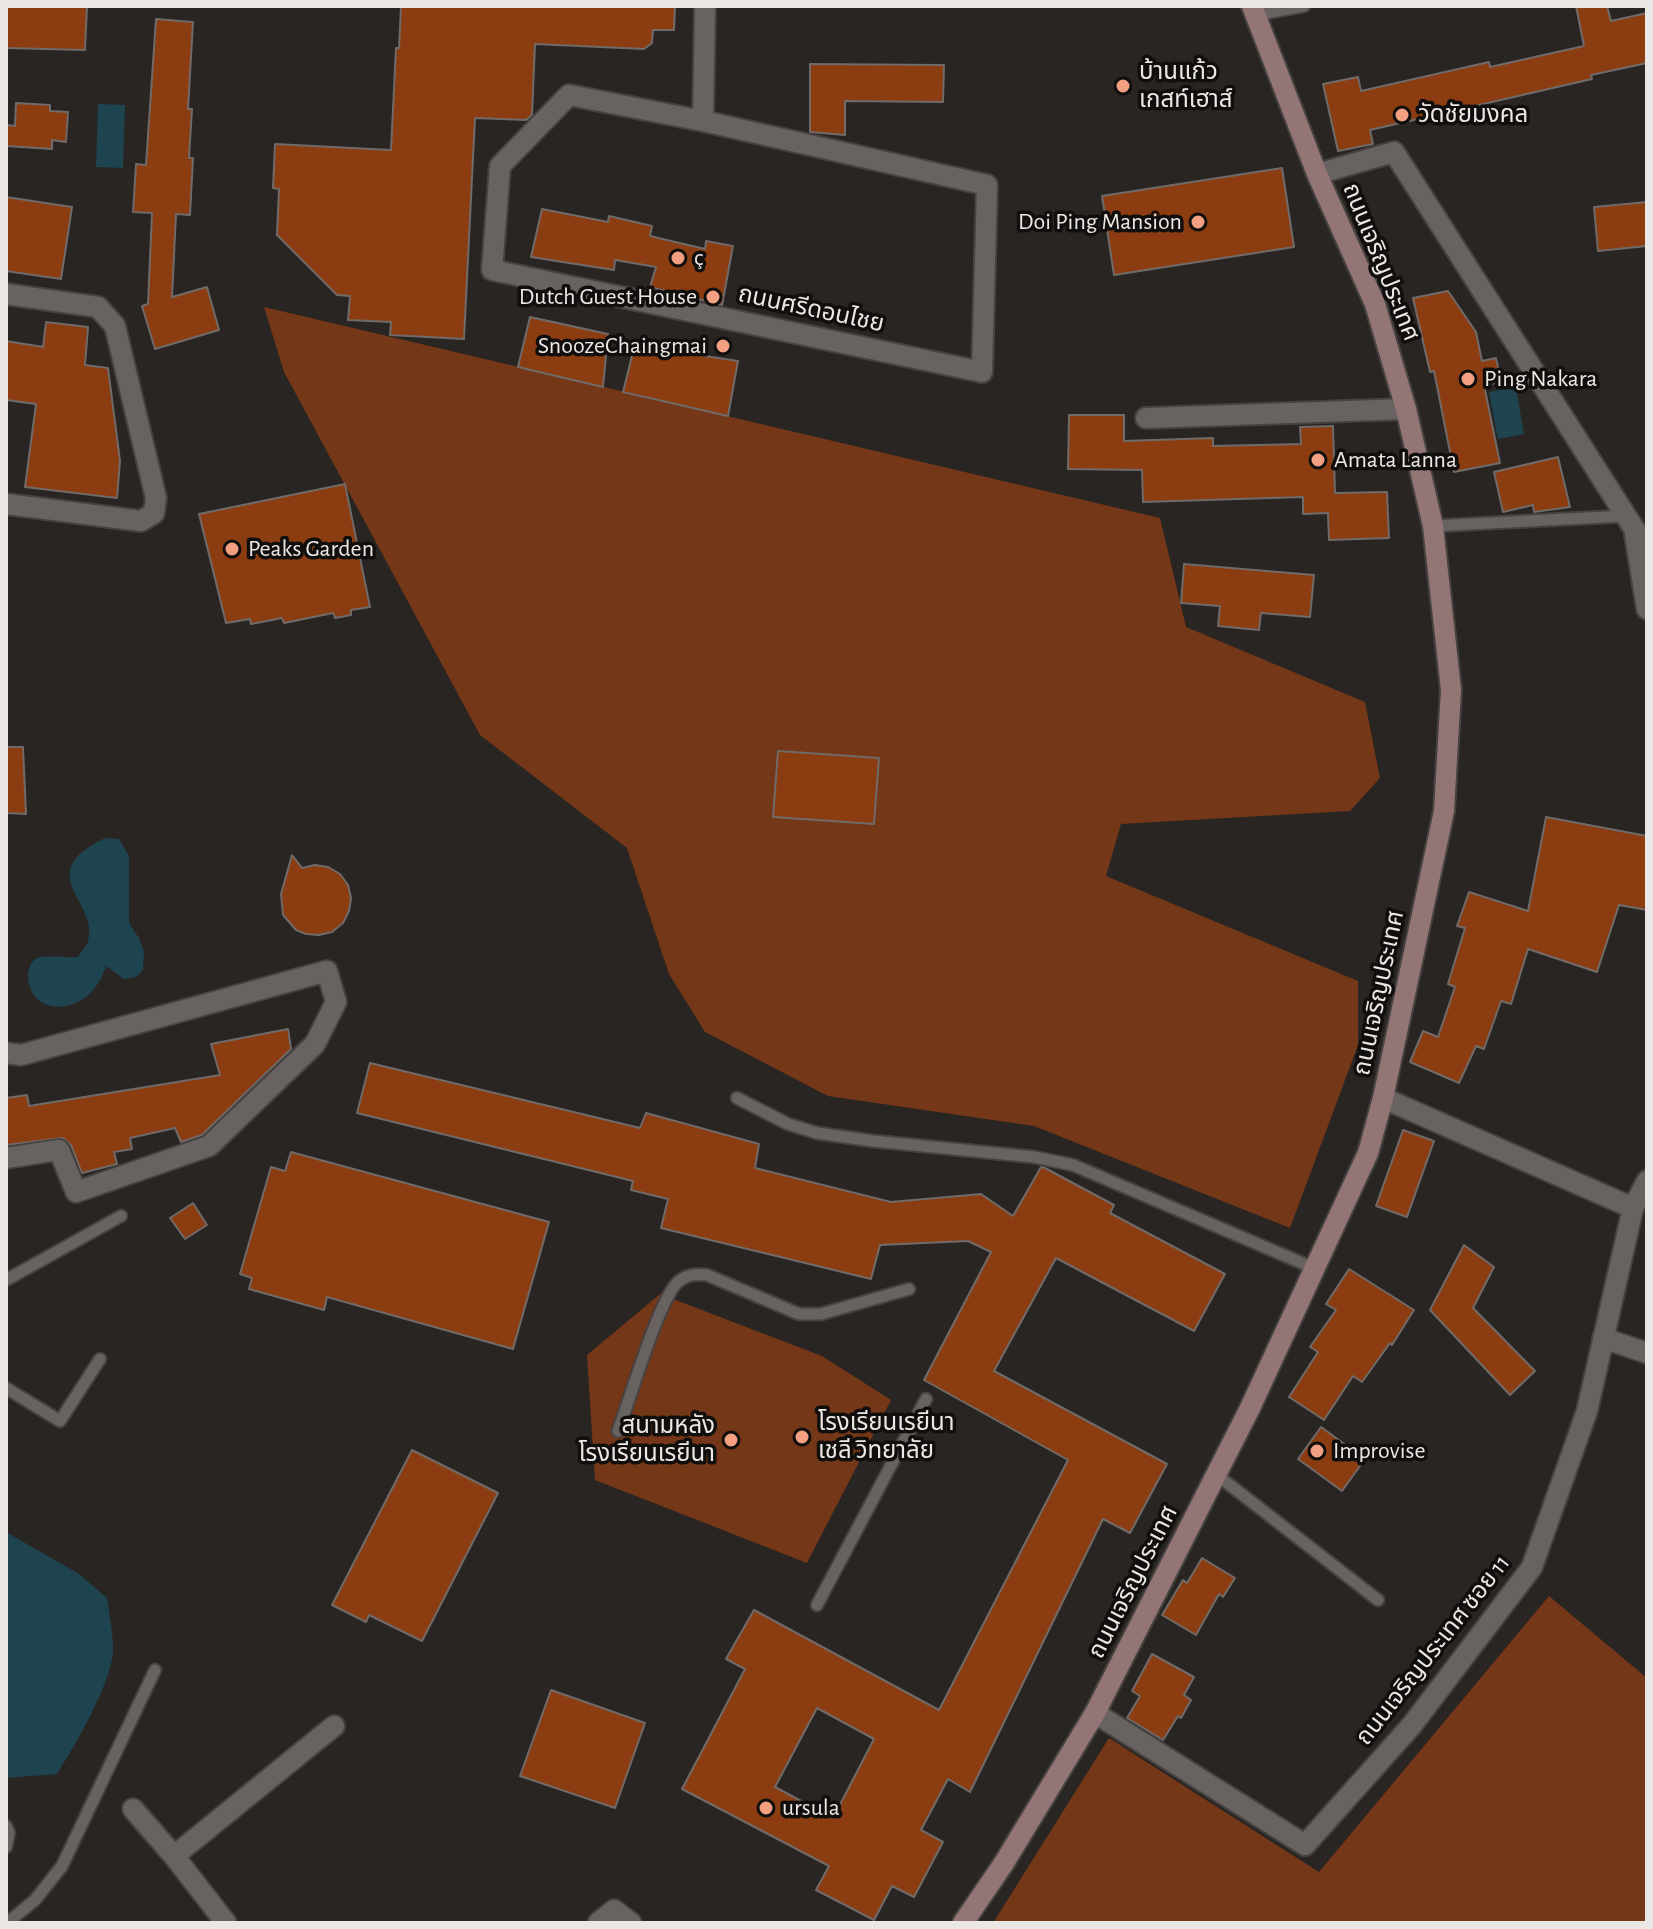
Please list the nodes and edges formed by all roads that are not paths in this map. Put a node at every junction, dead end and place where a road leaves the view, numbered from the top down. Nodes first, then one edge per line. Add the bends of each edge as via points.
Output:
1 (705, 6) edge
2 (1304, 6) edge
3 (1254, 11) edge
4 (703, 121) junction
5 (1317, 174) junction
6 (6, 294) edge
7 (1406, 409) junction
8 (1146, 418) dead end
9 (6, 504) edge
10 (1629, 524) junction
11 (1433, 526) junction
12 (1647, 549) edge
13 (1647, 609) edge
14 (6, 1053) edge
15 (737, 1098) dead end
16 (1383, 1098) junction
17 (6, 1158) edge
18 (1647, 1181) edge
19 (1633, 1208) junction
20 (121, 1216) dead end
21 (1316, 1269) junction
22 (6, 1280) edge
23 (909, 1289) dead end
24 (1603, 1338) junction
25 (1647, 1353) edge
26 (100, 1359) dead end
27 (6, 1388) edge
28 (926, 1399) dead end
29 (618, 1431) dead end
30 (1217, 1475) junction
31 (1378, 1600) dead end
32 (817, 1605) dead end
33 (155, 1670) dead end
34 (1095, 1713) junction
35 (334, 1726) dead end
36 (133, 1809) dead end
37 (6, 1826) edge
38 (6, 1847) edge
39 (174, 1856) junction
40 (7, 1923) edge
41 (226, 1923) edge
42 (598, 1923) edge
43 (631, 1923) edge
44 (963, 1923) edge

1 - 4 street
2 - 3 lane
3 - 5 street, ถนนเจริญประเทศ
4 - 4 street, ถนนศรีดอนไชย via 569,95 500,166 492,270 982,372 987,185
5 - 7 street, ถนนเจริญประเทศ via 1375,304
5 - 10 street via 1394,152
6 - 9 street via 98,307 115,326 156,498 154,513 141,521
7 - 8 street
7 - 11 street, ถนนเจริญประเทศ
10 - 11 lane
10 - 12 street
10 - 13 street
11 - 16 street, ถนนเจริญประเทศ via 1451,690 1447,788
14 - 17 street via 21,1055 327,971 336,1002 315,1044 209,1146 76,1192 59,1150
15 - 21 lane via 817,1133 1073,1165
16 - 19 street
16 - 21 street, ถนนเจริญประเทศ via 1368,1153
18 - 19 street, ถนนเจริญประเทศ ซอย 11
19 - 24 street, ถนนเจริญประเทศ ซอย 11
20 - 22 lane
21 - 30 street, ถนนเจริญประเทศ
23 - 29 lane via 821,1314 799,1314 707,1275 681,1279 655,1329
24 - 25 street
24 - 34 street, ถนนเจริญประเทศ ซอย 11 via 1587,1411 1532,1567 1412,1725 1305,1845
26 - 27 lane via 60,1421
28 - 32 lane
30 - 31 lane
30 - 34 street, ถนนเจริญประเทศ
33 - 40 lane via 62,1866 35,1900
34 - 44 street, ถนนเจริญประเทศ
35 - 39 street
36 - 39 street
37 - 38 lane
39 - 41 street
42 - 43 street via 614,1910

